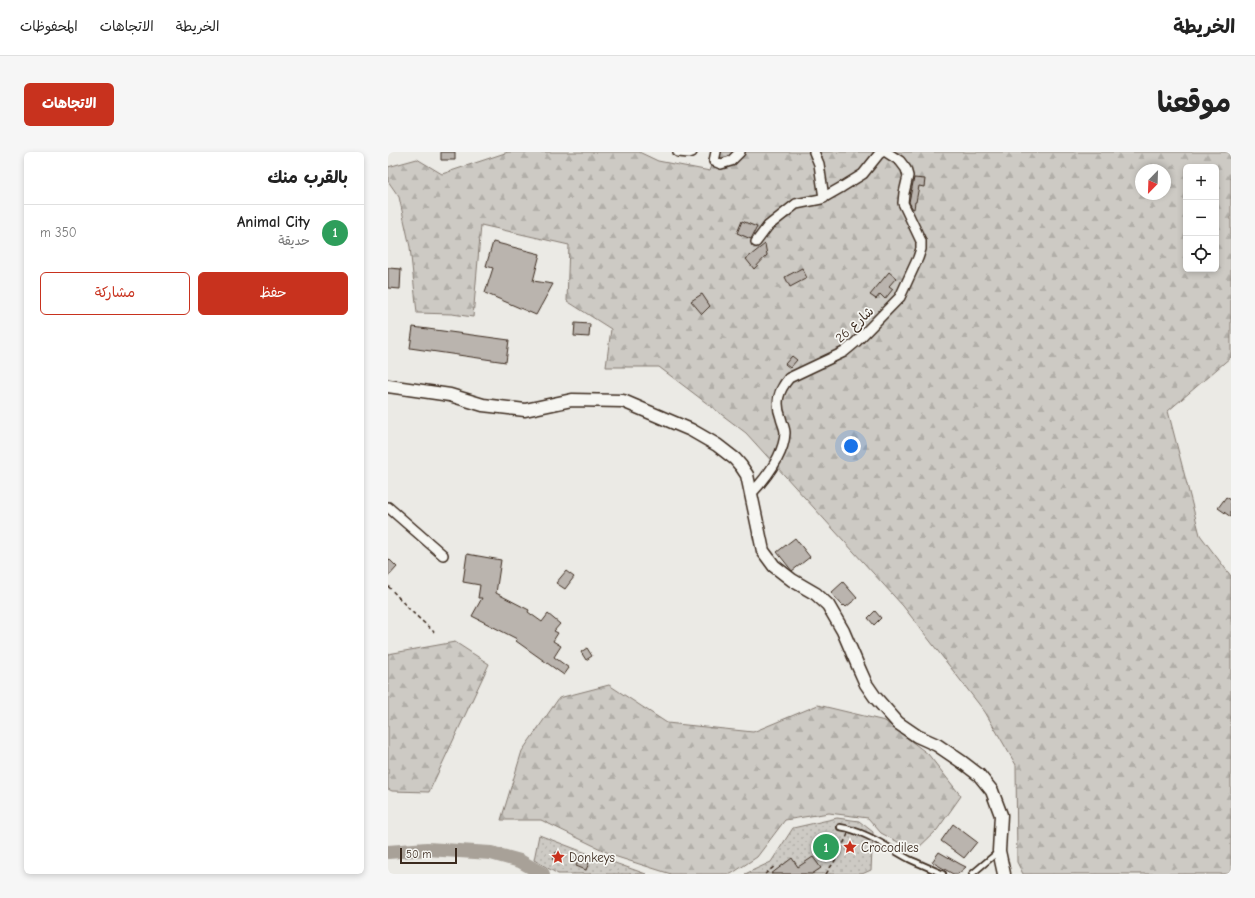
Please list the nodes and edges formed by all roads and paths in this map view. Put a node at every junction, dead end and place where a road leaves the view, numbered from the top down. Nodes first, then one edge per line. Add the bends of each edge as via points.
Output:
1 (678, 152) edge
2 (692, 152) edge
3 (716, 152) edge
4 (740, 152) edge
5 (814, 152) edge
6 (882, 152) edge
7 (886, 152) edge
8 (824, 198) junction
9 (756, 242) dead end
10 (388, 386) edge
11 (751, 494) junction
12 (388, 507) edge
13 (443, 555) dead end
14 (388, 586) edge
15 (434, 632) dead end
16 (840, 826) dead end
17 (852, 829) junction
18 (999, 851) junction
19 (775, 866) dead end
20 (765, 874) edge
21 (826, 874) edge
22 (943, 874) edge
23 (972, 874) edge
24 (1004, 874) edge

1 - 2 street
3 - 4 street via 714,161 721,164 730,161
5 - 8 street via 819,164
6 - 8 street via 863,174
7 - 11 street, شارع 26 via 900,161 906,169 908,176 903,203 921,242 918,258 900,297 856,342 844,352 789,378 785,383 777,404 785,434 783,443 778,458
8 - 9 street via 796,204 768,226
10 - 11 street via 450,395 483,405 525,410 572,400 623,400 717,444 742,466 747,475
11 - 18 street via 763,551 774,566 828,604 866,684 886,711 917,736 937,745 962,762 979,775 992,791 1001,815
12 - 13 street
14 - 15 path
16 - 17 lane
17 - 21 path
17 - 22 lane
18 - 23 lane
18 - 24 street
19 - 20 path

